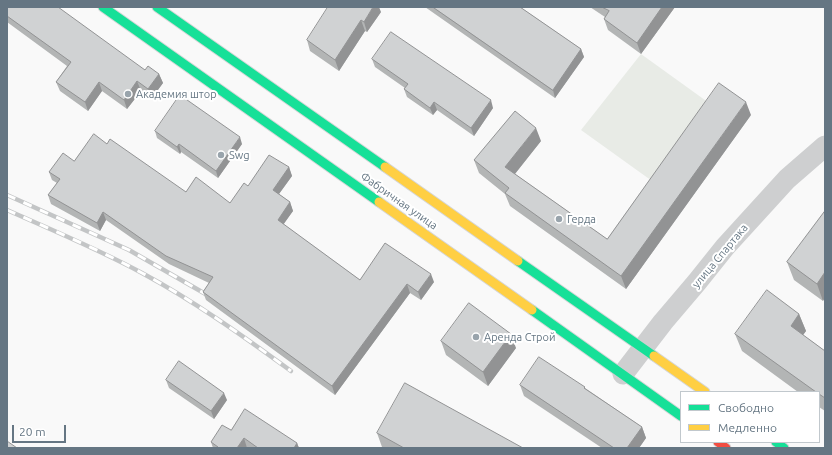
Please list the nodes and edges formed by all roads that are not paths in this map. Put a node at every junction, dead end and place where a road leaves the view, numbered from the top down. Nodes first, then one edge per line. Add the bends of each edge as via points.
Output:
1 (103, 7) edge
2 (157, 7) edge
3 (825, 146) edge
4 (643, 348) junction
5 (623, 374) junction
6 (704, 391) edge
7 (680, 415) edge

1 - 5 main road, Фабричная улица
2 - 4 main road, Фабричная улица
3 - 4 street, улица Спартака via 786,179 725,247
4 - 5 street, улица Спартака
4 - 6 main road, Фабричная улица
5 - 7 main road, Фабричная улица

